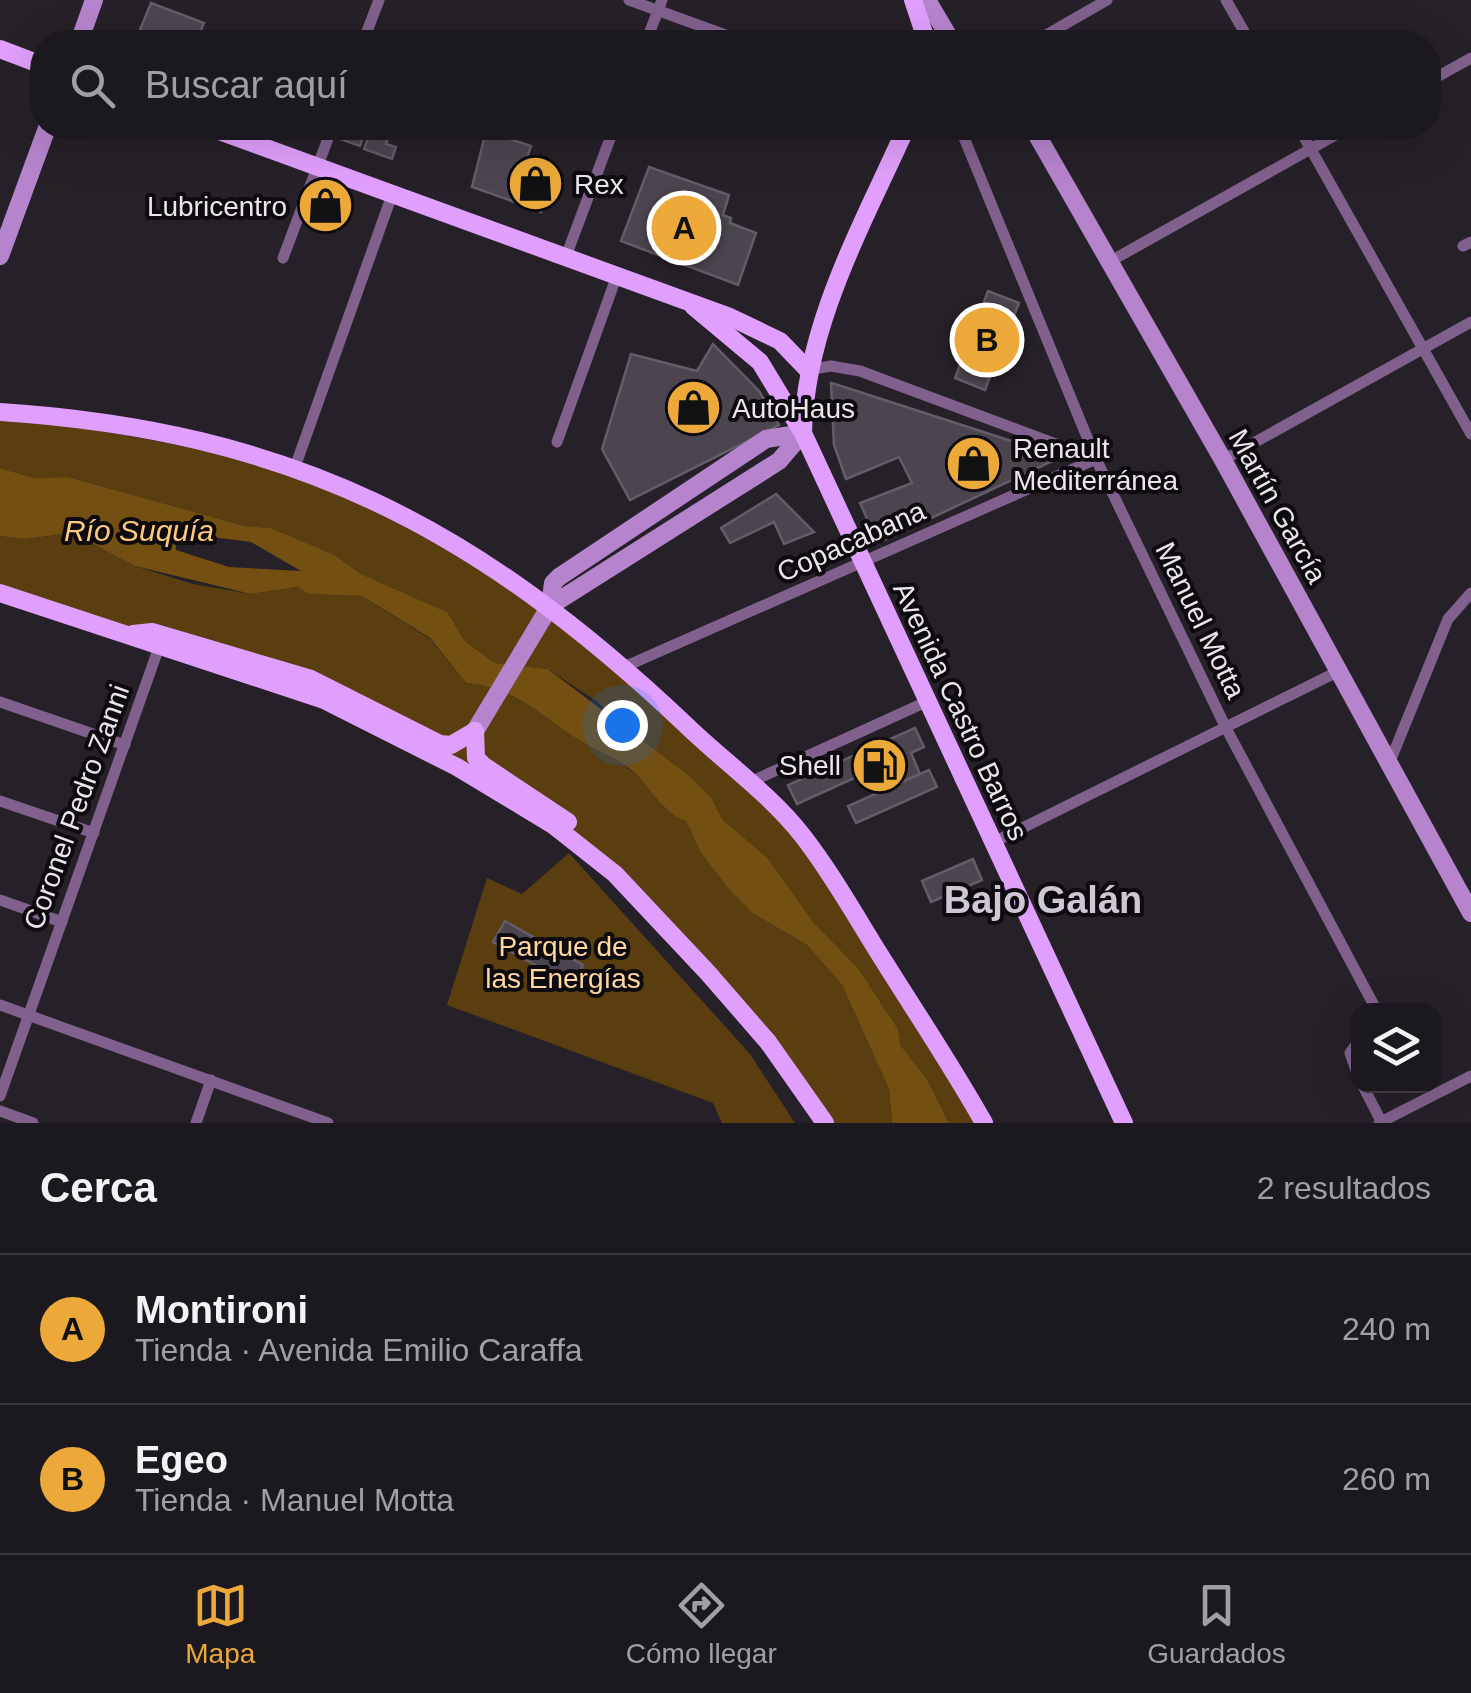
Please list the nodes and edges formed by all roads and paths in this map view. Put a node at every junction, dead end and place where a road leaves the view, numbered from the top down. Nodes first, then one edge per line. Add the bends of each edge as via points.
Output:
1 (94, 0) edge
2 (379, 0) edge
3 (630, 0) edge
4 (914, 0) edge
5 (927, 0) edge
6 (1107, 0) edge
7 (1226, 0) edge
8 (660, 5) edge
9 (83, 30) edge
10 (368, 30) edge
11 (651, 30) edge
12 (717, 30) edge
13 (923, 30) edge
14 (945, 30) edge
15 (1055, 30) edge
16 (1243, 30) edge
17 (0, 49) edge
18 (1471, 58) edge
19 (30, 60) edge
20 (1441, 75) edge
21 (43, 140) edge
22 (244, 140) edge
23 (327, 140) edge
24 (609, 140) edge
25 (901, 140) edge
26 (965, 140) edge
27 (1039, 140) edge
28 (1307, 140) edge
29 (1326, 140) edge
30 (1311, 148) junction
31 (317, 167) junction
32 (392, 195) junction
33 (0, 256) edge
34 (283, 258) dead end
35 (564, 260) junction
36 (1109, 262) junction
37 (616, 278) junction
38 (693, 306) junction
39 (1471, 322) edge
40 (821, 328) junction
41 (780, 342) junction
42 (1422, 349) junction
43 (808, 370) junction
44 (0, 412) edge
45 (802, 433) junction
46 (1471, 434) edge
47 (556, 442) dead end
48 (1096, 459) junction
49 (1224, 460) junction
50 (294, 467) junction
51 (862, 564) junction
52 (1471, 592) edge
53 (0, 593) edge
54 (546, 613) junction
55 (127, 636) junction
56 (159, 647) junction
57 (624, 667) junction
58 (1337, 672) junction
59 (0, 702) edge
60 (926, 702) junction
61 (1226, 728) junction
62 (473, 735) junction
63 (125, 745) junction
64 (1389, 764) junction
65 (747, 783) junction
66 (0, 801) edge
67 (94, 833) junction
68 (992, 843) junction
69 (615, 874) junction
70 (0, 900) edge
71 (1471, 913) edge
72 (62, 922) junction
73 (1373, 1003) edge
74 (0, 1005) edge
75 (29, 1015) junction
76 (1471, 1076) edge
77 (210, 1080) junction
78 (1366, 1093) edge
79 (0, 1096) edge
80 (0, 1112) edge
81 (33, 1123) edge
82 (196, 1123) edge
83 (328, 1123) edge
84 (825, 1123) edge
85 (984, 1123) edge
86 (1124, 1123) edge
87 (1381, 1123) edge

1 - 9 main road
2 - 10 street
3 - 8 street
4 - 13 main road
5 - 14 main road
6 - 15 street
7 - 16 street
8 - 11 street
8 - 12 street
17 - 19 main road
18 - 20 street
21 - 33 main road
22 - 31 main road
23 - 31 street
24 - 35 street
25 - 40 main road
26 - 48 street, Manuel Motta
27 - 36 main road, Martín García
28 - 30 street
29 - 30 street
30 - 36 street
30 - 42 street
31 - 32 main road
31 - 34 street
32 - 35 main road
32 - 50 street
35 - 37 main road
36 - 49 main road, Martín García
37 - 38 main road
37 - 47 street
38 - 41 main road
38 - 45 main road, Avenida Castro Barros via 760,362
39 - 42 street
40 - 41 main road
40 - 43 main road
41 - 43 main road
42 - 46 street
42 - 49 street
43 - 45 main road
43 - 48 street via 860,370
44 - 50 main road via 177,436
45 - 51 main road, Avenida Castro Barros
45 - 54 main road via 779,460
48 - 51 street, Copacabana
48 - 61 street, Manuel Motta
49 - 58 main road, Martín García
50 - 54 main road via 396,509
51 - 57 street, Copacabana
51 - 60 main road, Avenida Castro Barros
52 - 64 street via 1448,619
53 - 55 main road
54 - 57 main road
54 - 62 main road
55 - 56 main road
55 - 62 main road via 152,632 311,679 440,744
56 - 63 street, Coronel Pedro Zanni
56 - 69 main road via 288,685 340,708 489,786
57 - 65 main road
58 - 61 street
58 - 64 main road, Martín García
59 - 63 street
60 - 65 street
60 - 68 main road, Avenida Castro Barros
61 - 68 street
61 - 73 street, Manuel Motta
62 - 69 main road via 484,766 579,831
63 - 67 street, Coronel Pedro Zanni
64 - 71 main road, Martín García
65 - 85 main road via 795,827 827,870
66 - 67 street
67 - 72 street, Coronel Pedro Zanni
68 - 86 main road, Avenida Castro Barros
69 - 84 main road via 768,1042
70 - 72 street
72 - 75 street, Coronel Pedro Zanni
74 - 75 street
75 - 77 street
75 - 79 street, Coronel Pedro Zanni
76 - 87 street
77 - 82 street
77 - 83 street
78 - 87 street
80 - 81 street

